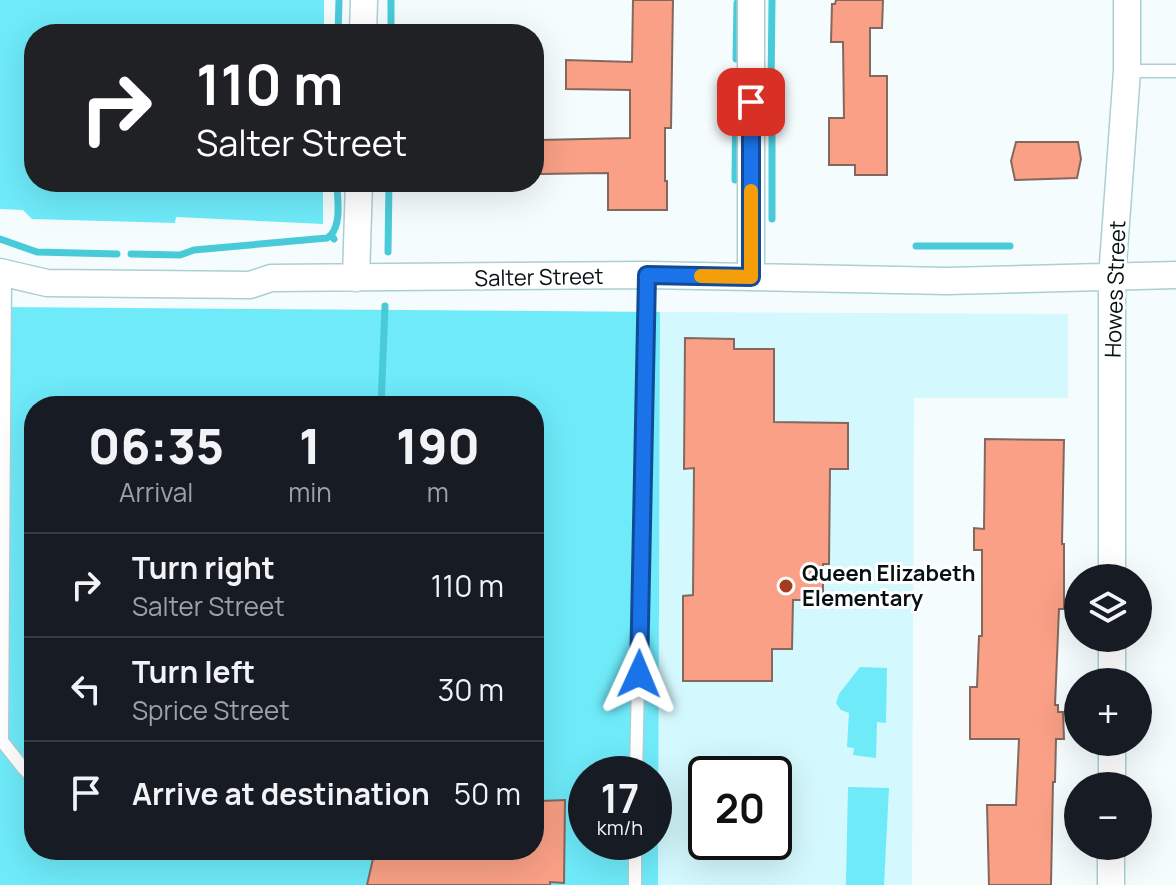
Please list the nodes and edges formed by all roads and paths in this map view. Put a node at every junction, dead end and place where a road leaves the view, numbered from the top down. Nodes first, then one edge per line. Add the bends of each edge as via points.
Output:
1 (364, 0) edge
2 (751, 0) edge
3 (1127, 0) edge
4 (363, 24) edge
5 (1127, 71) junction
6 (1176, 71) edge
7 (359, 192) edge
8 (2, 272) edge
9 (647, 275) junction
10 (1176, 275) edge
11 (751, 277) junction
12 (356, 278) junction
13 (1112, 278) junction
14 (1112, 564) edge
15 (636, 756) edge
16 (24, 769) edge
17 (635, 860) edge
18 (1111, 860) edge
19 (635, 885) edge
20 (1111, 885) edge

1 - 4 street
2 - 11 street
3 - 5 street, Howes Street
5 - 6 lane
5 - 13 street, Howes Street
7 - 12 street
8 - 12 street, Salter Street via 47,283 250,285 271,278
8 - 16 lane via 2,741
9 - 11 street, Salter Street
9 - 12 street, Salter Street
9 - 15 lane
10 - 13 street, Salter Street
11 - 13 street, Salter Street
13 - 14 street, Howes Street
17 - 19 lane
18 - 20 street

